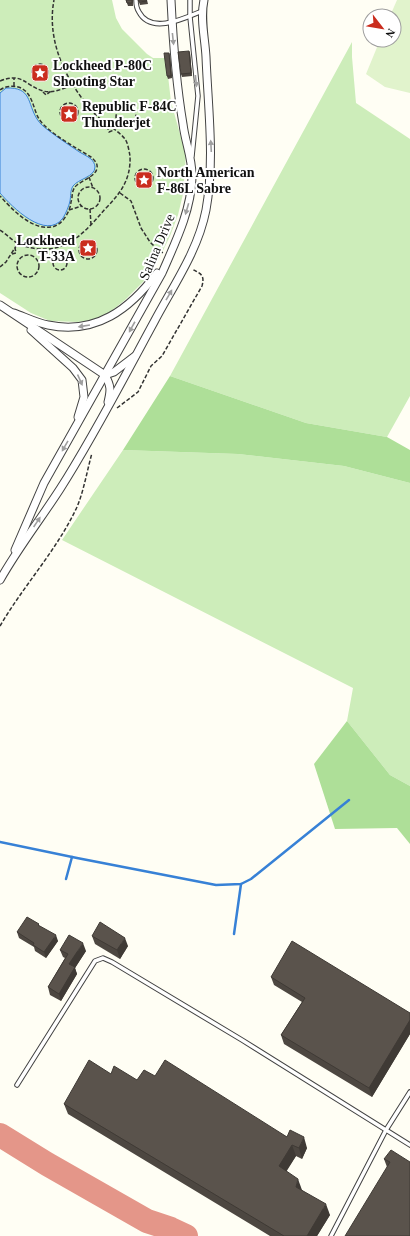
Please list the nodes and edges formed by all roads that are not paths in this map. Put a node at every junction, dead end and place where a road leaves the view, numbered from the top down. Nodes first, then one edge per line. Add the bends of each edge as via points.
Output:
1 (136, 0) edge
2 (171, 0) edge
3 (190, 0) edge
4 (204, 0) edge
5 (203, 10) junction
6 (190, 16) junction
7 (172, 22) junction
8 (191, 166) junction
9 (167, 260) junction
10 (0, 305) edge
11 (14, 313) junction
12 (137, 354) junction
13 (105, 375) junction
14 (106, 412) junction
15 (74, 430) junction
16 (8, 566) junction
17 (0, 580) edge
18 (17, 1085) dead end
19 (410, 1092) edge
20 (386, 1130) junction
21 (410, 1145) edge
22 (330, 1236) edge

1 - 7 lane via 143,19 158,24
2 - 7 street, Salina Drive
3 - 6 lane
4 - 5 street, Salina Drive
5 - 6 lane
12 -> 5 street, Salina Drive via 187,265 205,212 211,158
6 - 7 lane
6 -> 8 lane via 198,96
7 -> 8 street, Salina Drive via 183,124
8 -> 9 street, Salina Drive via 188,206
9 -> 11 street via 132,302 114,315 88,326 47,325
9 -> 13 street, Salina Drive
10 - 11 street
11 - 13 street
11 -> 15 street, Salina Drive via 73,368 82,380 84,397
12 - 13 street, Salina Drive via 114,372
12 - 14 street, Salina Drive
13 - 14 street via 110,384
13 - 15 street, Salina Drive
16 -> 14 street, Salina Drive via 60,489
15 -> 16 street, Salina Drive via 44,483
16 - 17 street, Salina Drive
18 - 20 lane via 95,961 103,958 242,1040
19 - 20 lane
20 - 21 lane
20 - 22 lane

